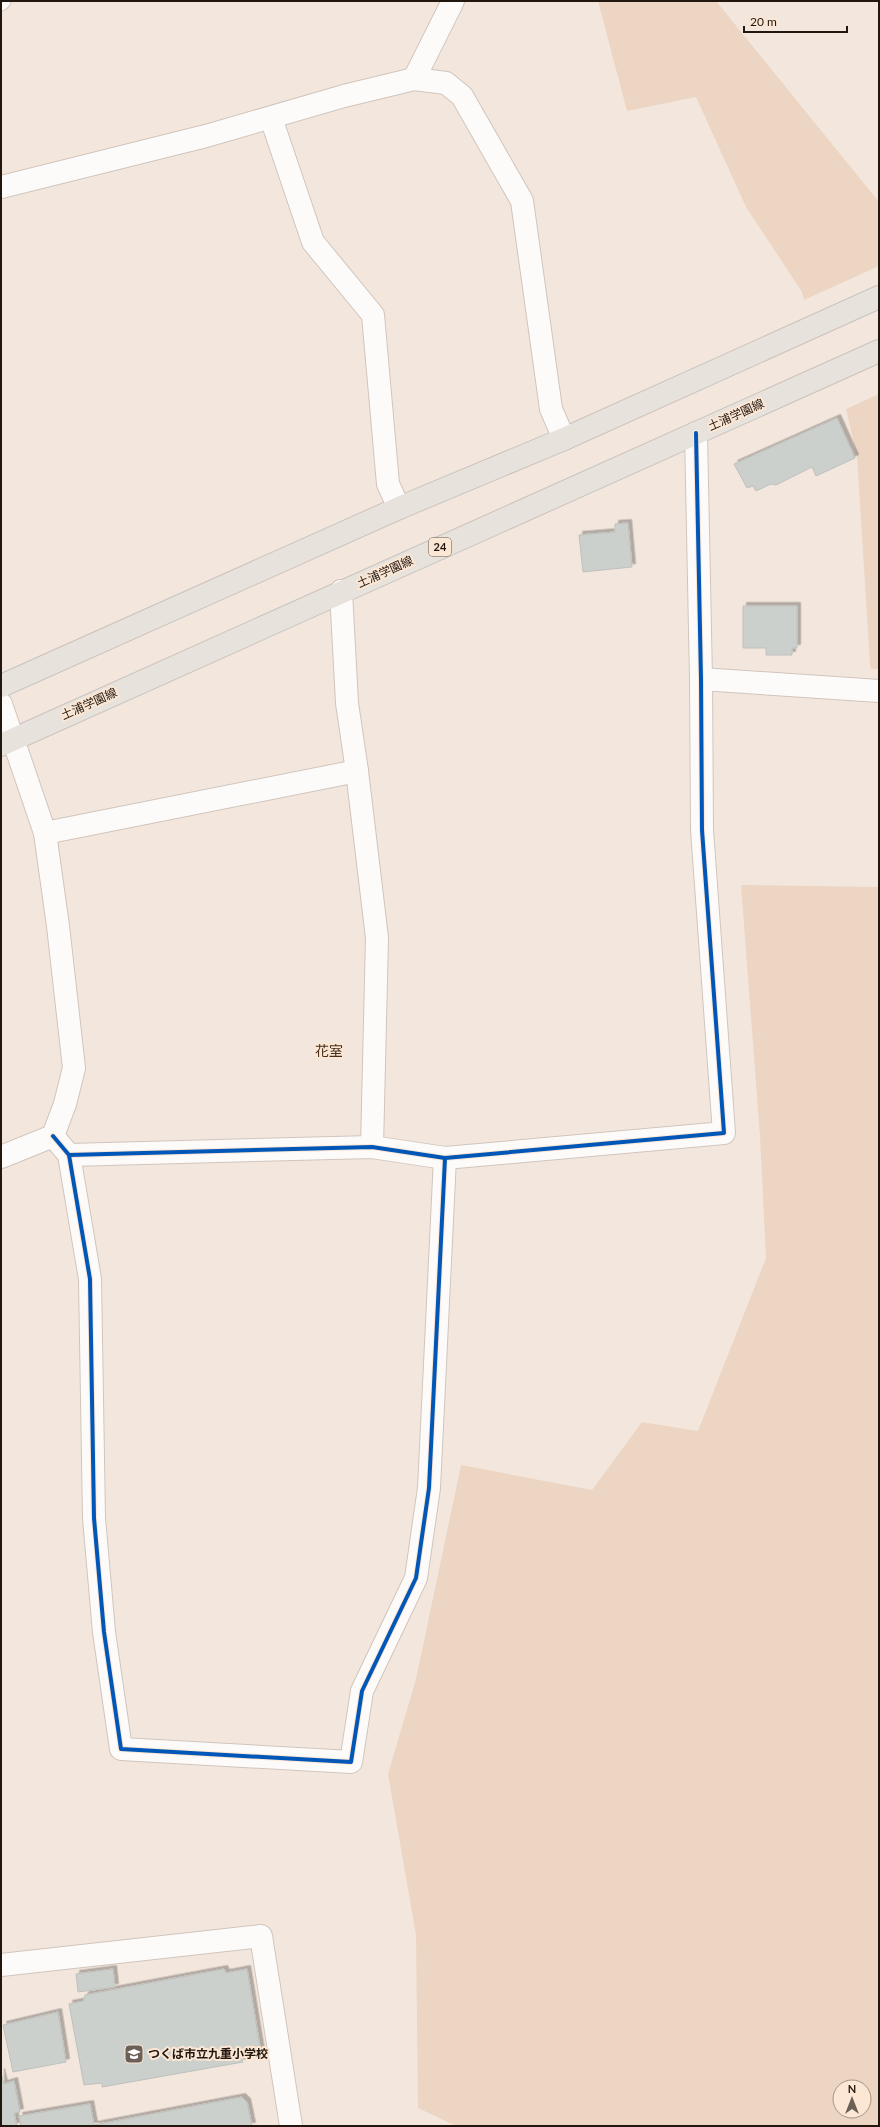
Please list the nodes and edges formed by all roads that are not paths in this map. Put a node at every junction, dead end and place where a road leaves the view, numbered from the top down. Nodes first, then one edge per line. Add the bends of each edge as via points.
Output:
1 (3, 1) edge
2 (454, 1) edge
3 (1, 3) edge
4 (414, 79) junction
5 (271, 118) junction
6 (1, 187) edge
7 (879, 297) edge
8 (879, 351) edge
9 (696, 433) junction
10 (564, 438) junction
11 (399, 508) junction
12 (341, 591) junction
13 (702, 679) junction
14 (1, 686) edge
15 (879, 691) edge
16 (1, 704) edge
17 (7, 741) edge
18 (358, 771) junction
19 (45, 833) junction
20 (53, 1136) junction
21 (372, 1147) junction
22 (69, 1155) junction
23 (1, 1157) edge
24 (445, 1158) junction
25 (1, 1965) edge
26 (292, 2126) edge

1 - 3 lane
2 - 4 street
4 - 5 street via 344,96
4 - 10 street via 446,83 462,96 522,201 551,409
5 - 6 street
5 - 11 street via 313,242 373,315 388,484
7 - 10 main road
8 - 9 main road, 土浦学園線 / 24
9 - 12 main road, 土浦学園線 / 24
9 - 13 street
10 - 11 main road
11 - 14 main road
12 - 17 main road, 土浦学園線 / 24
12 - 18 street via 347,703
13 - 15 street
13 - 24 street via 702,830 724,1134
16 - 17 street
17 - 19 street
18 - 19 street
18 - 21 street via 377,938
19 - 20 street via 74,1068 65,1104
20 - 22 street
20 - 23 street
21 - 22 street
21 - 24 street
22 - 24 street via 90,1279 94,1518 104,1632 121,1749 350,1762 362,1691 416,1578 429,1488
25 - 26 street via 261,1936

